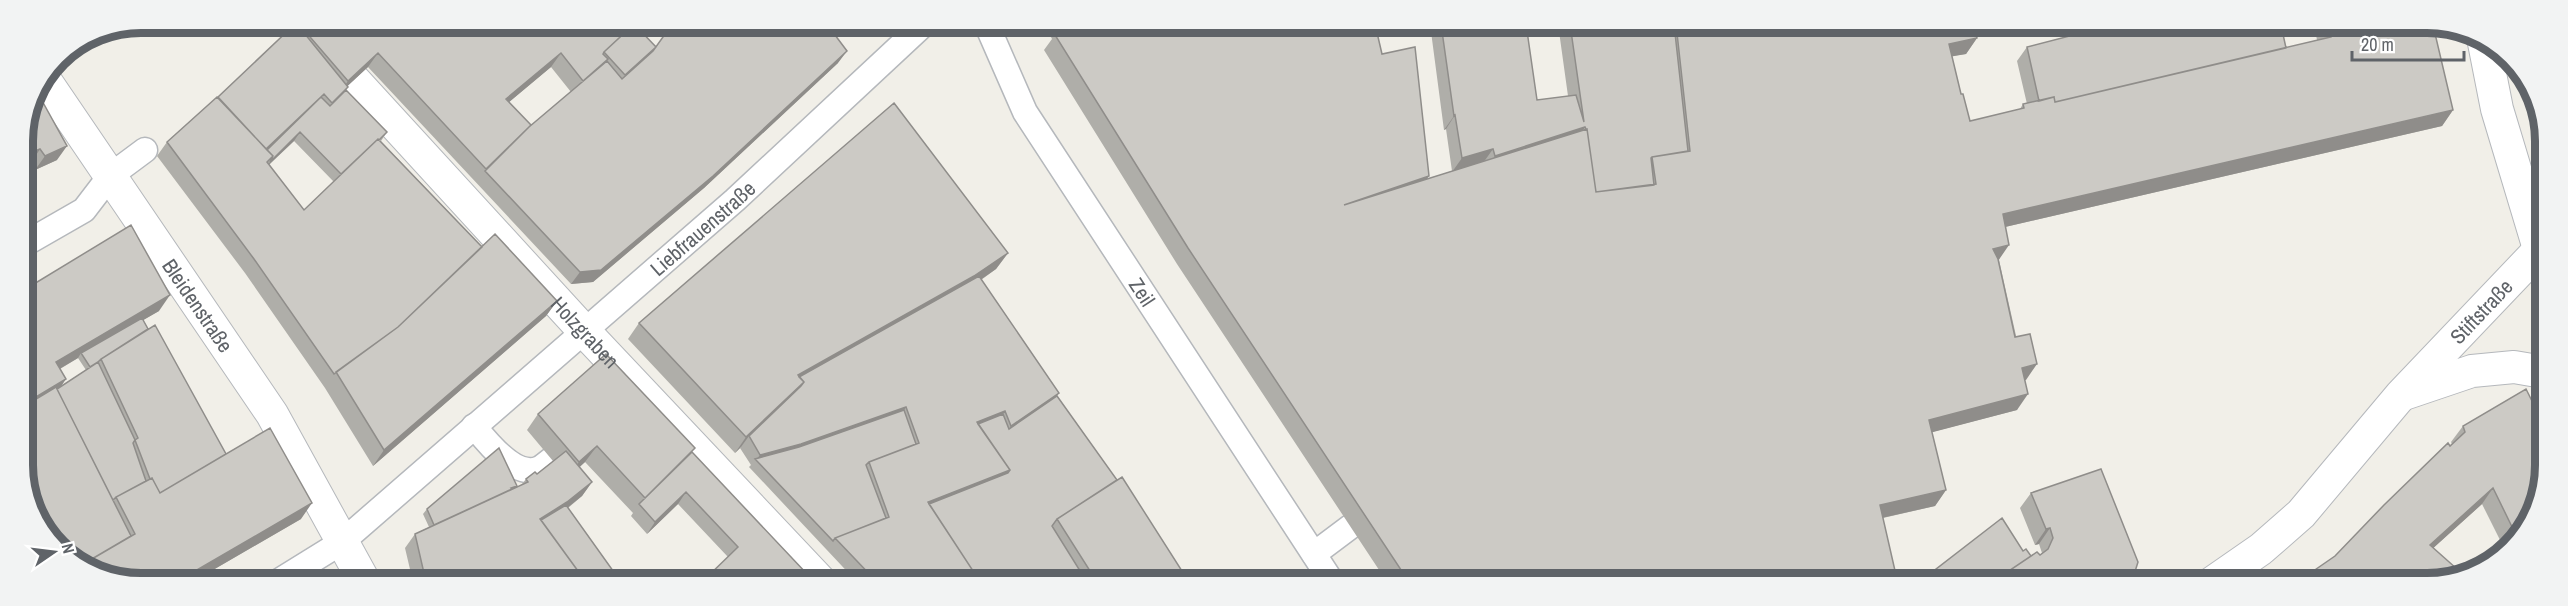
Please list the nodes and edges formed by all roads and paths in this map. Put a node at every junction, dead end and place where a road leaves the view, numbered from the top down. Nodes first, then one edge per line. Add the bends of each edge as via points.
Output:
1 (914, 33) edge
2 (990, 33) edge
3 (2485, 50) edge
4 (354, 80) edge
5 (49, 84) edge
6 (145, 150) dead end
7 (110, 176) junction
8 (2535, 229) edge
9 (33, 239) edge
10 (2535, 259) edge
11 (585, 332) junction
12 (2535, 371) edge
13 (2401, 395) junction
14 (474, 426) junction
15 (552, 459) edge
16 (1350, 527) dead end
17 (342, 542) junction
18 (1314, 554) junction
19 (292, 573) edge
20 (359, 573) edge
21 (813, 573) edge
22 (1326, 573) edge
23 (2226, 573) edge

1 - 11 street, Liebfrauenstraße via 735,200
2 - 18 street, Zeil via 1025,112
3 - 8 street, Stiftstraße via 2498,110
4 - 11 street, Holzgraben
5 - 7 street, Bleidenstraße
6 - 7 street
7 - 9 street via 84,210
7 - 17 street, Bleidenstraße via 272,414
10 - 13 street, Stiftstraße
11 - 14 street, Liebfrauenstraße
11 - 21 street, Holzgraben
12 - 13 street, Stiftstraße via 2514,367 2472,371
13 - 23 street, Stiftstraße via 2301,514
14 - 15 street via 502,459 525,469 539,469
14 - 17 street, Liebfrauenstraße
16 - 18 street
17 - 19 street, Liebfrauenstraße
17 - 20 street, Bleidenstraße
18 - 22 street, Zeil

